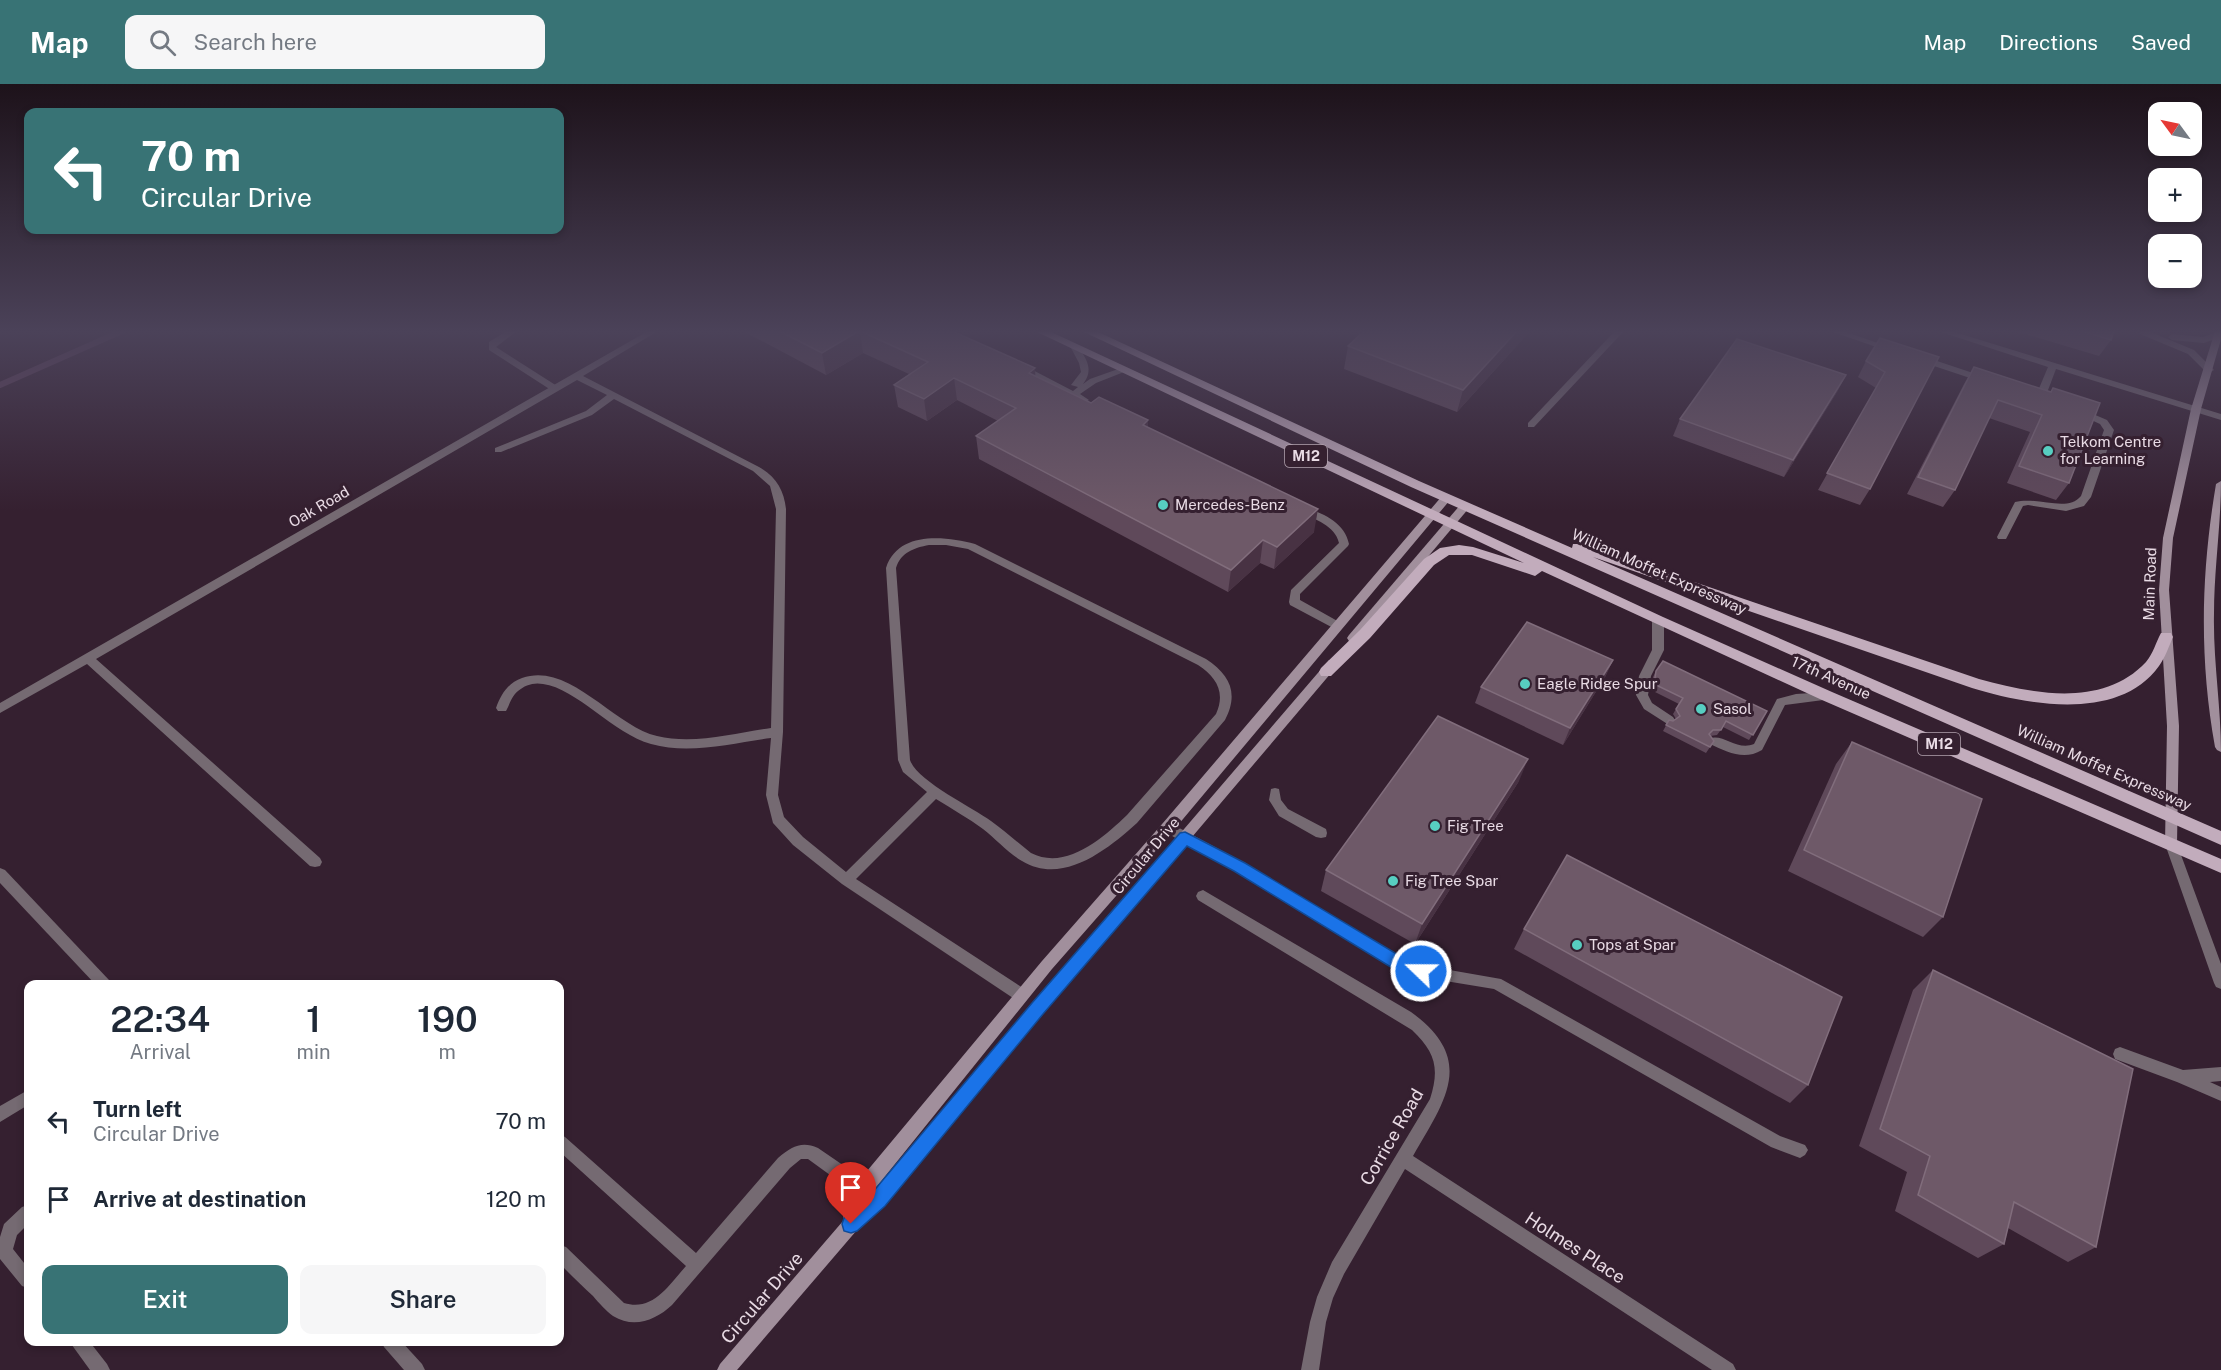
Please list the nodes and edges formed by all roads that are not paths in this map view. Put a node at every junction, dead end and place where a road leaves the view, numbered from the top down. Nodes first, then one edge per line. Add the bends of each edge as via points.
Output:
1 (549, 391) edge
2 (606, 391) edge
3 (1066, 391) edge
4 (1074, 391) edge
5 (1169, 391) edge
6 (1216, 391) edge
7 (1563, 391) edge
8 (2043, 391) edge
9 (2139, 391) edge
10 (2202, 391) edge
11 (1070, 393) junction
12 (2030, 394) edge
13 (614, 395) junction
14 (2040, 398) junction
15 (2051, 401) edge
16 (1093, 404) edge
17 (2072, 408) edge
18 (2196, 409) junction
19 (2221, 417) edge
20 (1531, 425) dead end
21 (498, 450) dead end
22 (2221, 484) edge
23 (1446, 498) junction
24 (1465, 506) junction
25 (1296, 507) edge
26 (1431, 514) junction
27 (1451, 522) junction
28 (2002, 537) dead end
29 (1557, 546) junction
30 (1568, 578) junction
31 (1658, 620) junction
32 (1337, 626) junction
33 (2166, 637) junction
34 (88, 659) junction
35 (1326, 672) junction
36 (1827, 696) junction
37 (502, 708) dead end
38 (0, 709) edge
39 (1670, 720) edge
40 (777, 732) junction
41 (1714, 741) edge
42 (2221, 747) edge
43 (935, 792) junction
44 (1275, 793) dead end
45 (2172, 817) junction
46 (1168, 827) junction
47 (1321, 833) dead end
48 (1185, 838) junction
49 (2221, 838) edge
50 (2171, 844) junction
51 (315, 862) dead end
52 (2221, 866) edge
53 (0, 874) edge
54 (847, 880) junction
55 (1203, 896) dead end
56 (100, 980) edge
57 (2221, 984) edge
58 (1021, 995) junction
59 (2120, 1054) dead end
60 (2221, 1074) edge
61 (2181, 1076) junction
62 (2221, 1094) edge
63 (24, 1100) edge
64 (0, 1115) edge
65 (564, 1146) edge
66 (1800, 1150) dead end
67 (1402, 1158) junction
68 (863, 1189) junction
69 (878, 1200) junction
70 (24, 1217) edge
71 (851, 1224) junction
72 (564, 1257) edge
73 (697, 1265) junction
74 (24, 1275) edge
75 (82, 1346) edge
76 (394, 1346) edge
77 (101, 1370) edge
78 (416, 1370) edge
79 (726, 1370) edge
80 (1310, 1370) edge
81 (1727, 1370) edge

1 - 34 street, Oak Road
2 - 13 street
3 - 11 street
4 - 11 street
5 - 26 main road, M12
6 - 23 main road, William Moffet Expressway / M12
7 - 20 street
8 - 14 street
9 - 18 street
10 - 18 street, Main Road
11 - 16 street
12 - 14 street
13 - 21 street via 589,412
13 - 40 street via 756,469 773,481 778,490 781,509
14 - 15 street
17 - 28 street via 2097,418 2109,430 2086,496 2075,507 2019,504
18 - 19 street
18 - 33 street, Main Road via 2168,537
22 - 42 street via 2215,515 2208,623
23 - 24 main road, William Moffet Expressway / M12
23 - 26 street, Circular Drive
24 - 27 street, Circular Drive
24 - 29 main road, William Moffet Expressway / M12
25 - 32 street via 1335,526 1344,537 1341,550 1293,596 1300,607
26 - 27 main road, 17th Avenue / M12
26 - 32 street, Circular Drive
27 - 30 main road, 17th Avenue / M12
27 - 35 street, Circular Drive
29 - 33 main road via 1591,550 1977,684 2023,695 2069,699 2122,690 2148,670
29 - 45 main road, William Moffet Expressway / M12
30 - 31 main road, 17th Avenue / M12
30 - 35 main road via 1473,551 1445,551 1429,562
31 - 36 main road, 17th Avenue / M12
31 - 39 street via 1658,650 1645,676 1642,695 1645,703
32 - 46 street, Circular Drive
33 - 45 street, Main Road via 2173,726
34 - 38 street, Oak Road
34 - 51 street
35 - 48 street, Circular Drive
36 - 41 street via 1781,702 1755,750 1741,751
36 - 50 main road, 17th Avenue / M12
37 - 40 street via 514,687 541,679 560,684 648,739 668,743
40 - 54 street via 772,795 778,819 798,841
43 - 43 street via 1001,834 1026,857 1045,864 1071,861 1118,832 1221,717 1228,700 1224,682 1202,662 971,546 946,541 915,544 897,554 891,568 904,760 907,769
43 - 54 street
44 - 47 street via 1277,807
45 - 49 main road, William Moffet Expressway / M12
45 - 50 street, Main Road
46 - 48 street
46 - 58 street, Circular Drive
48 - 66 street via 1399,964 1496,983 1776,1142
48 - 69 street, Circular Drive
50 - 52 main road, 17th Avenue / M12
50 - 57 street
53 - 56 street
54 - 58 street
55 - 67 street, Corrice Road via 1406,1017 1433,1040 1440,1054 1443,1087
58 - 68 street, Circular Drive
59 - 61 street
60 - 61 street
61 - 62 street
63 - 64 street
65 - 73 street
67 - 80 street, Corrice Road via 1324,1298
67 - 81 street, Holmes Place
68 - 69 street
68 - 71 street, Circular Drive via 852,1210
68 - 73 street via 813,1153 799,1151 784,1163
69 - 71 street, Circular Drive
70 - 74 street via 10,1230 4,1251
71 - 79 street, Circular Drive
72 - 73 street via 619,1310 632,1315 655,1310
75 - 77 street
76 - 78 street

